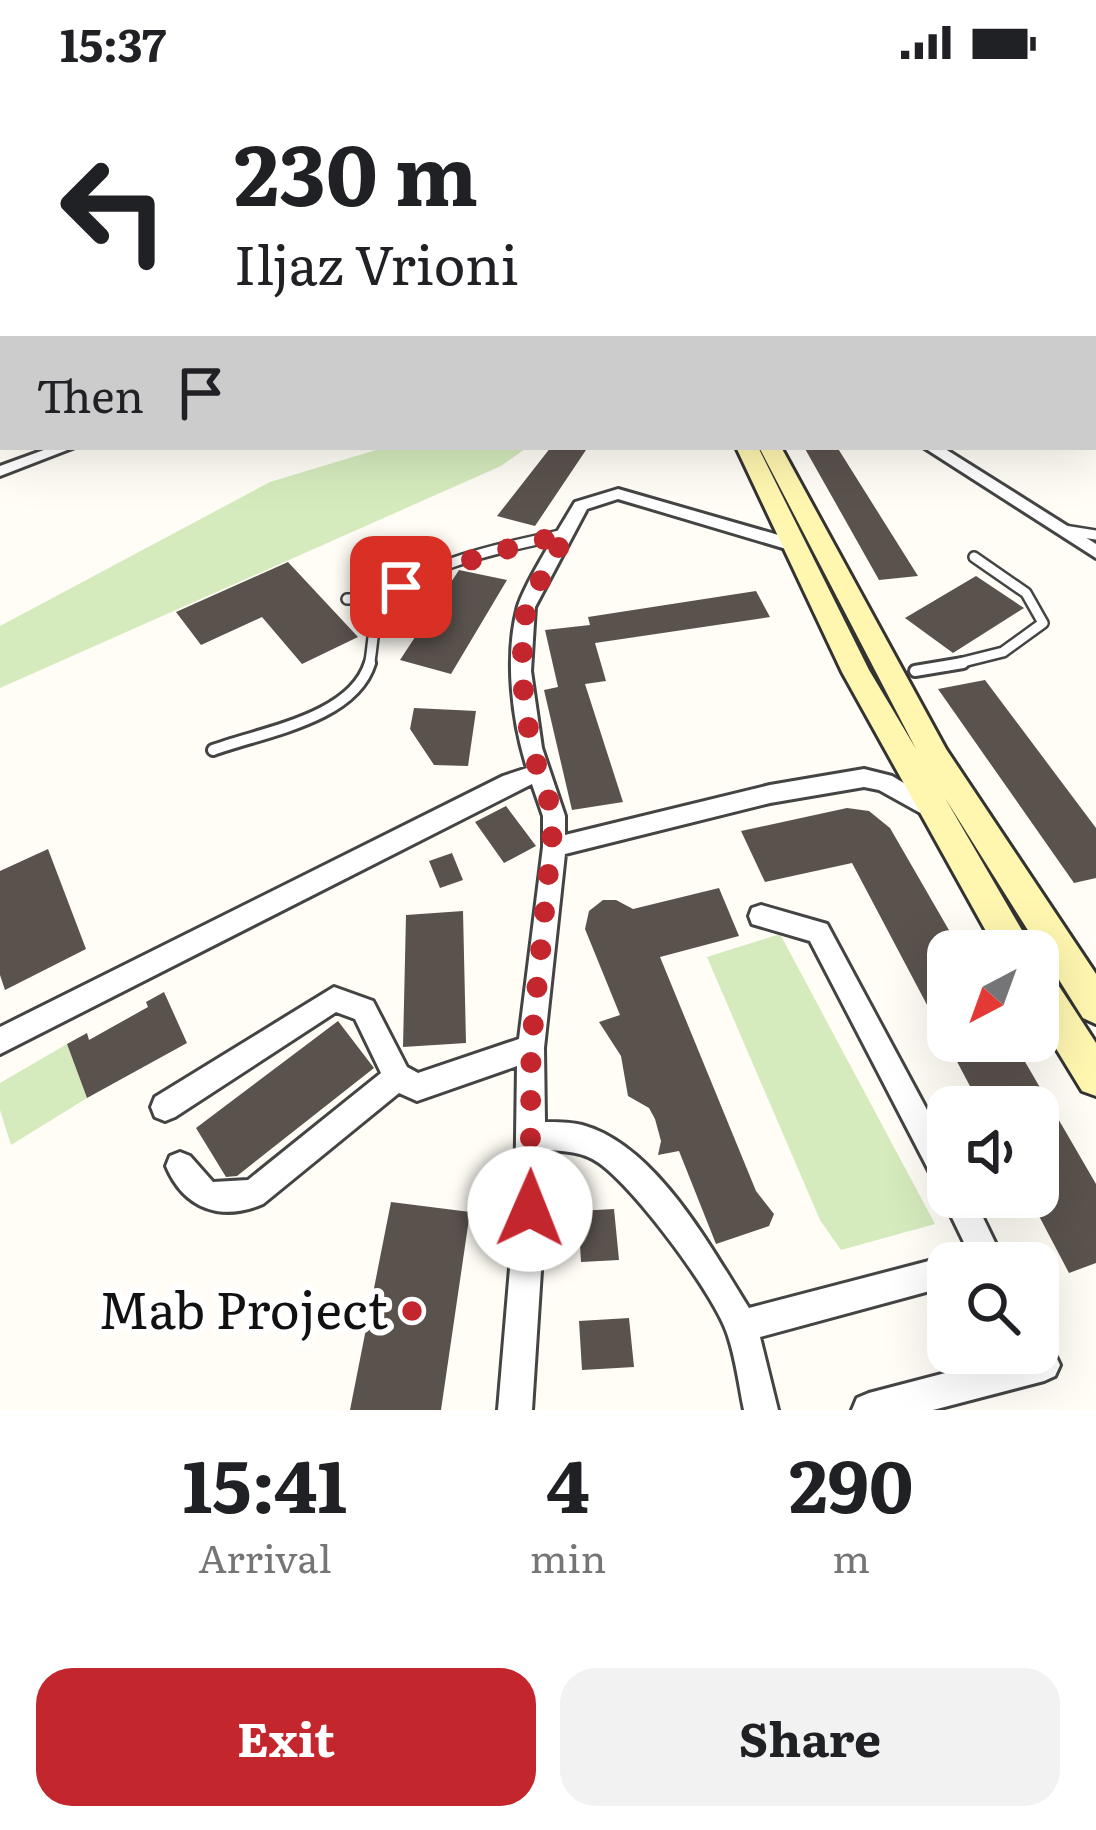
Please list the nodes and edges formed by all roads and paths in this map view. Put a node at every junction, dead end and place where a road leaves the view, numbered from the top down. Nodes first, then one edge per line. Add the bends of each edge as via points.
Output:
1 (59, 450) edge
2 (748, 450) edge
3 (772, 450) edge
4 (936, 450) edge
5 (0, 471) edge
6 (1058, 530) junction
7 (566, 534) junction
8 (1096, 535) edge
9 (794, 545) junction
10 (1096, 552) edge
11 (974, 557) dead end
12 (387, 598) junction
13 (347, 599) dead end
14 (902, 673) junction
15 (213, 750) dead end
16 (541, 772) junction
17 (933, 811) junction
18 (554, 848) junction
19 (760, 916) dead end
20 (1004, 930) edge
21 (1096, 1006) edge
22 (1059, 1019) edge
23 (0, 1041) edge
24 (531, 1048) junction
25 (397, 1077) junction
26 (1096, 1077) edge
27 (165, 1107) dead end
28 (531, 1135) junction
29 (927, 1138) edge
30 (179, 1166) dead end
31 (927, 1276) edge
32 (742, 1326) junction
33 (1009, 1374) edge
34 (515, 1410) edge
35 (761, 1410) edge
36 (869, 1410) edge

1 - 5 street
2 - 9 main road
3 - 14 main road
4 - 6 street
6 - 8 lane
6 - 10 street
7 - 9 street via 581,506 618,494
7 - 12 lane via 484,555
7 - 16 street via 526,607 521,671
9 - 17 main road
11 - 14 lane via 1028,593 1043,623 998,652
12 - 13 lane
12 - 15 lane via 366,674 351,695
14 - 21 main road via 935,757
16 - 18 street
16 - 23 street
17 - 18 street via 864,778
17 - 20 main road
18 - 24 street
19 - 29 street via 818,932
22 - 26 main road
24 - 25 street via 417,1087
24 - 28 street
25 - 27 street via 364,1010 334,999
25 - 30 street via 253,1194 206,1196
28 - 32 street via 586,1141 608,1154 660,1203
28 - 34 street
31 - 32 street
32 - 35 street
33 - 36 street

